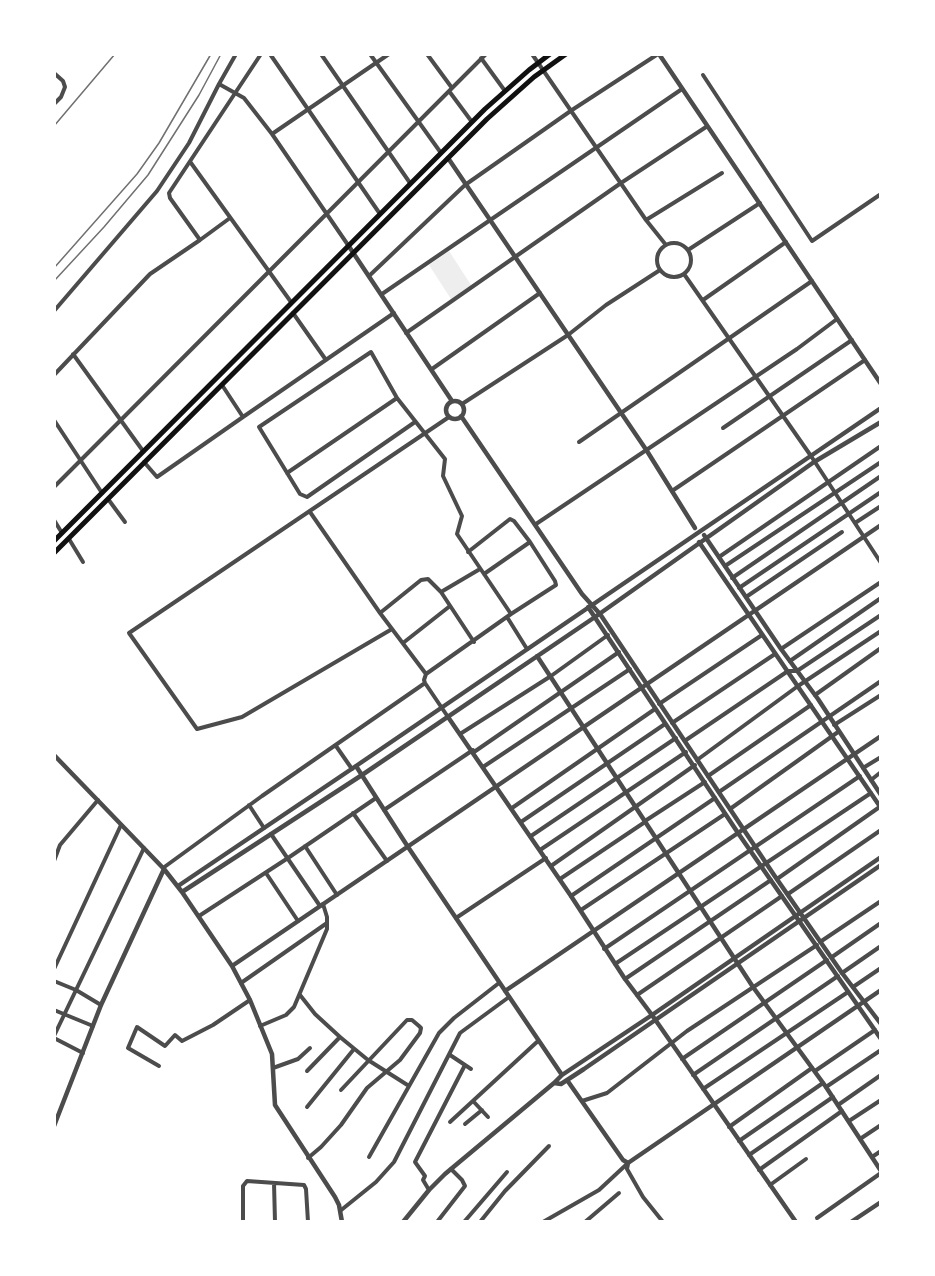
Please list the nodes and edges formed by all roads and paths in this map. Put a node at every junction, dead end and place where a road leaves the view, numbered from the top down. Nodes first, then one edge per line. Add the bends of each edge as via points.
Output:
1 (236, 54) edge
2 (261, 54) edge
3 (270, 54) edge
4 (321, 54) edge
5 (370, 54) edge
6 (389, 54) edge
7 (427, 54) edge
8 (532, 54) edge
9 (550, 54) edge
10 (566, 54) edge
11 (659, 54) edge
12 (482, 56) edge
13 (537, 62) junction
14 (376, 63) junction
15 (542, 71) junction
16 (54, 73) edge
17 (703, 75) dead end
18 (219, 84) junction
19 (344, 85) junction
20 (451, 89) junction
21 (682, 89) junction
22 (505, 91) junction
23 (234, 93) junction
24 (54, 104) edge
25 (309, 109) junction
26 (572, 110) junction
27 (419, 122) junction
28 (472, 122) junction
29 (706, 127) junction
30 (272, 134) junction
31 (595, 147) junction
32 (390, 152) junction
33 (441, 153) junction
34 (448, 159) junction
35 (191, 162) junction
36 (722, 173) dead end
37 (358, 182) junction
38 (411, 183) junction
39 (621, 183) junction
40 (465, 185) junction
41 (881, 194) edge
42 (760, 202) junction
43 (326, 213) junction
44 (380, 213) junction
45 (230, 219) junction
46 (646, 220) junction
47 (490, 221) junction
48 (200, 240) junction
49 (786, 242) junction
50 (348, 245) junction
51 (666, 245) junction
52 (688, 250) junction
53 (354, 253) junction
54 (515, 257) junction
55 (660, 270) junction
56 (268, 272) junction
57 (684, 274) junction
58 (369, 276) junction
59 (812, 281) junction
60 (540, 293) junction
61 (382, 294) junction
62 (703, 300) junction
63 (291, 302) junction
64 (54, 311) edge
65 (293, 313) junction
66 (394, 313) junction
67 (837, 319) junction
68 (406, 333) junction
69 (568, 335) junction
70 (729, 338) junction
71 (852, 340) junction
72 (73, 354) junction
73 (326, 360) junction
74 (865, 360) junction
75 (432, 369) junction
76 (54, 375) edge
77 (756, 377) junction
78 (881, 384) edge
79 (222, 385) junction
80 (769, 395) junction
81 (397, 398) junction
82 (452, 401) junction
83 (462, 404) junction
84 (881, 408) edge
85 (621, 413) junction
86 (782, 415) junction
87 (244, 416) junction
88 (461, 416) junction
89 (449, 417) junction
90 (54, 420) edge
91 (120, 420) junction
92 (415, 422) junction
93 (881, 422) edge
94 (723, 428) dead end
95 (424, 434) junction
96 (579, 442) dead end
97 (881, 446) edge
98 (647, 450) junction
99 (143, 451) junction
100 (811, 456) junction
101 (80, 460) junction
102 (144, 462) junction
103 (814, 462) junction
104 (881, 462) edge
105 (287, 473) junction
106 (881, 476) edge
107 (828, 483) junction
108 (54, 487) edge
109 (672, 491) junction
110 (881, 492) edge
111 (102, 493) junction
112 (834, 493) junction
113 (108, 499) junction
114 (842, 503) junction
115 (881, 506) edge
116 (310, 512) junction
117 (848, 513) junction
118 (54, 520) edge
119 (125, 522) dead end
120 (855, 523) junction
121 (536, 524) junction
122 (881, 525) edge
123 (695, 528) junction
124 (701, 531) junction
125 (842, 532) dead end
126 (62, 533) junction
127 (695, 535) junction
128 (864, 536) junction
129 (706, 537) junction
130 (69, 538) junction
131 (54, 541) edge
132 (530, 542) junction
133 (699, 542) junction
134 (468, 552) junction
135 (54, 553) edge
136 (719, 557) junction
137 (83, 562) dead end
138 (881, 563) edge
139 (725, 566) junction
140 (480, 569) junction
141 (484, 574) junction
142 (732, 578) junction
143 (881, 582) edge
144 (739, 588) junction
145 (441, 592) junction
146 (746, 597) junction
147 (881, 598) edge
148 (450, 606) junction
149 (590, 606) junction
150 (755, 611) junction
151 (380, 613) junction
152 (509, 615) junction
153 (598, 615) junction
154 (749, 615) junction
155 (881, 615) edge
156 (392, 628) junction
157 (881, 631) edge
158 (608, 635) junction
159 (762, 635) junction
160 (474, 642) junction
161 (403, 643) junction
162 (881, 648) edge
163 (527, 649) junction
164 (781, 650) junction
165 (619, 652) junction
166 (775, 654) junction
167 (537, 656) junction
168 (790, 661) junction
169 (630, 669) junction
170 (788, 671) junction
171 (797, 671) junction
172 (426, 674) junction
173 (551, 676) junction
174 (881, 681) edge
175 (805, 682) junction
176 (425, 683) junction
177 (644, 686) junction
178 (798, 686) junction
179 (561, 693) junction
180 (815, 695) junction
181 (881, 695) edge
182 (660, 704) junction
183 (811, 705) junction
184 (441, 708) junction
185 (571, 708) junction
186 (656, 709) junction
187 (448, 717) junction
188 (828, 717) junction
189 (822, 721) junction
190 (672, 723) junction
191 (665, 724) junction
192 (834, 726) junction
193 (584, 728) junction
194 (838, 732) junction
195 (460, 734) junction
196 (881, 736) edge
197 (832, 737) junction
198 (676, 738) junction
199 (686, 740) junction
200 (336, 746) junction
201 (598, 748) junction
202 (473, 751) junction
203 (686, 752) junction
204 (853, 754) junction
205 (54, 755) edge
206 (881, 757) edge
207 (847, 758) junction
208 (607, 763) junction
209 (696, 763) junction
210 (483, 767) junction
211 (354, 768) junction
212 (863, 768) junction
213 (881, 772) edge
214 (362, 775) junction
215 (860, 777) junction
216 (617, 778) junction
217 (706, 779) junction
218 (871, 780) junction
219 (497, 787) junction
220 (626, 792) junction
221 (718, 792) junction
222 (880, 792) edge
223 (871, 793) junction
224 (376, 798) junction
225 (715, 798) junction
226 (98, 800) junction
227 (249, 805) junction
228 (635, 806) junction
229 (881, 807) edge
230 (512, 808) junction
231 (730, 809) junction
232 (384, 810) junction
233 (353, 813) junction
234 (725, 814) junction
235 (645, 821) junction
236 (521, 822) junction
237 (121, 825) junction
238 (264, 828) junction
239 (744, 829) junction
240 (881, 830) edge
241 (738, 833) junction
242 (271, 834) junction
243 (531, 836) junction
244 (656, 837) junction
245 (305, 846) junction
246 (408, 847) junction
247 (144, 848) junction
248 (752, 848) junction
249 (540, 850) junction
250 (666, 852) junction
251 (881, 857) edge
252 (288, 858) junction
253 (546, 858) junction
254 (54, 861) edge
255 (387, 861) junction
256 (764, 865) junction
257 (881, 865) edge
258 (551, 866) junction
259 (164, 869) junction
260 (679, 872) junction
261 (266, 873) junction
262 (560, 879) junction
263 (777, 879) junction
264 (771, 880) junction
265 (178, 886) junction
266 (690, 891) junction
267 (182, 892) junction
268 (337, 895) junction
269 (785, 895) junction
270 (571, 896) junction
271 (881, 901) edge
272 (322, 905) junction
273 (701, 906) junction
274 (580, 910) junction
275 (198, 916) junction
276 (801, 917) junction
277 (456, 918) junction
278 (298, 921) junction
279 (711, 922) junction
280 (328, 923) junction
281 (881, 923) edge
282 (592, 932) junction
283 (721, 938) junction
284 (819, 943) junction
285 (881, 946) edge
286 (604, 949) junction
287 (735, 957) junction
288 (829, 959) junction
289 (739, 964) junction
290 (615, 965) junction
291 (232, 966) junction
292 (881, 968) edge
293 (54, 969) edge
294 (840, 974) junction
295 (625, 980) junction
296 (54, 981) edge
297 (241, 983) junction
298 (499, 983) junction
299 (753, 987) junction
300 (853, 987) junction
301 (76, 990) junction
302 (881, 990) edge
303 (505, 991) junction
304 (848, 992) junction
305 (300, 994) junction
306 (637, 995) junction
307 (509, 997) junction
308 (250, 1000) junction
309 (864, 1001) junction
310 (765, 1003) junction
311 (101, 1005) junction
312 (858, 1006) junction
313 (54, 1010) edge
314 (64, 1014) junction
315 (654, 1018) junction
316 (776, 1018) junction
317 (881, 1024) edge
318 (93, 1026) junction
319 (260, 1027) junction
320 (875, 1030) junction
321 (786, 1032) junction
322 (54, 1037) edge
323 (340, 1037) junction
324 (881, 1039) edge
325 (538, 1041) junction
326 (671, 1043) junction
327 (310, 1048) dead end
328 (796, 1048) junction
329 (354, 1049) junction
330 (881, 1050) edge
331 (83, 1053) junction
332 (450, 1055) junction
333 (682, 1059) junction
334 (368, 1060) junction
335 (465, 1065) junction
336 (159, 1066) dead end
337 (273, 1068) junction
338 (471, 1069) dead end
339 (814, 1070) junction
340 (307, 1071) dead end
341 (386, 1072) junction
342 (881, 1074) edge
343 (562, 1075) junction
344 (692, 1075) junction
345 (567, 1080) junction
346 (554, 1083) junction
347 (824, 1085) junction
348 (409, 1086) junction
349 (341, 1090) dead end
350 (702, 1090) junction
351 (832, 1097) junction
352 (881, 1100) edge
353 (473, 1101) junction
354 (582, 1101) junction
355 (838, 1104) junction
356 (712, 1105) junction
357 (307, 1107) dead end
358 (482, 1110) junction
359 (842, 1111) junction
360 (488, 1117) dead end
361 (849, 1121) junction
362 (450, 1122) dead end
363 (465, 1124) dead end
364 (881, 1125) edge
365 (54, 1126) edge
366 (729, 1127) junction
367 (860, 1139) junction
368 (739, 1141) junction
369 (549, 1146) dead end
370 (881, 1151) edge
371 (749, 1155) junction
372 (369, 1157) dead end
373 (872, 1157) junction
374 (308, 1158) junction
375 (806, 1159) dead end
376 (628, 1163) junction
377 (451, 1169) junction
378 (759, 1170) junction
379 (507, 1172) dead end
380 (881, 1172) edge
381 (274, 1183) junction
382 (770, 1185) junction
383 (429, 1190) junction
384 (619, 1193) dead end
385 (881, 1202) edge
386 (340, 1211) junction
387 (817, 1218) dead end
388 (243, 1222) edge
389 (275, 1222) edge
390 (308, 1222) edge
391 (342, 1222) edge
392 (403, 1222) edge
393 (437, 1222) edge
394 (464, 1222) edge
395 (480, 1222) edge
396 (543, 1222) edge
397 (585, 1222) edge
398 (663, 1222) edge
399 (796, 1222) edge
400 (851, 1222) edge

1 - 18 street
2 - 23 street
3 - 25 street
4 - 19 street
5 - 14 street
6 - 14 street
7 - 20 street
8 - 13 street
9 - 13 main road
10 - 15 main road
11 - 21 street
11 - 26 street
12 - 20 street
12 - 22 street
13 - 15 street
13 - 22 main road
14 - 19 street
14 - 27 street
15 - 26 street
15 - 34 main road
16 - 24 street via 65,87
17 - 41 street via 812,241
18 - 23 street
18 - 64 street via 189,142 157,191
19 - 25 street
19 - 32 street
20 - 27 street
20 - 28 street
21 - 29 street
21 - 31 street
22 - 28 main road
23 - 30 street via 244,98
23 - 35 street
25 - 30 street
25 - 37 street
26 - 31 street
26 - 40 street
27 - 32 street
27 - 33 street
28 - 33 main road
29 - 39 street
29 - 42 street
30 - 43 street
31 - 39 street
31 - 47 street
32 - 37 street
32 - 38 street
33 - 38 main road
34 - 40 street
34 - 53 main road
35 - 45 street
35 - 48 street via 169,196
36 - 46 street
37 - 43 street
37 - 44 street
38 - 44 main road
39 - 46 street
39 - 54 street
40 - 47 street
40 - 58 street
42 - 49 street
42 - 52 street
43 - 50 street
43 - 56 street
44 - 50 main road
45 - 48 street
45 - 56 street
46 - 51 street
47 - 54 street
47 - 61 street
48 - 72 street via 150,274
49 - 59 street
49 - 62 street
50 - 53 street
50 - 63 main road
51 - 52 street via 678,243
51 - 55 street via 657,256
52 - 57 street via 691,263
53 - 58 street
53 - 65 main road
54 - 60 street
54 - 68 street
55 - 57 street via 671,277
55 - 69 street
56 - 63 street
56 - 91 street
57 - 62 street
58 - 61 street
59 - 67 street
59 - 70 street
60 - 69 street
60 - 75 street
61 - 66 street
62 - 70 street
63 - 99 main road
65 - 73 street
65 - 79 main road
66 - 68 street
66 - 73 street
67 - 71 street
67 - 77 street
68 - 75 street
69 - 83 street
69 - 85 street
70 - 77 street
70 - 85 street
71 - 74 street
71 - 80 street
72 - 76 street
72 - 91 street
73 - 87 street
74 - 78 street
74 - 86 street
75 - 82 street
77 - 80 street
77 - 98 street
79 - 87 street
79 - 102 main road
80 - 86 street
80 - 94 street
81 - 92 street
81 - 105 street
81 - 105 street via 371,352 259,427
82 - 83 street
82 - 89 street via 446,408
83 - 88 street
84 - 100 street
85 - 96 street
85 - 98 street
86 - 100 street
86 - 109 street
87 - 102 street via 157,477
88 - 89 street
88 - 121 street
89 - 95 street
90 - 101 street
91 - 99 street
91 - 101 street
92 - 95 street
92 - 105 street via 307,497 300,494
93 - 103 street
95 - 116 street
95 - 134 street via 445,459 443,476 462,516 457,534
97 - 107 street
98 - 109 street
98 - 121 street
99 - 111 main road
100 - 103 street
100 - 124 street
101 - 108 street
101 - 111 street
102 - 113 main road
103 - 107 street
103 - 129 street
104 - 112 street
106 - 114 street
107 - 112 street
107 - 136 street
109 - 123 street
110 - 117 street
111 - 126 main road
112 - 114 street
112 - 139 street
113 - 119 street
113 - 130 main road
114 - 117 street
114 - 142 street
115 - 120 street
116 - 151 street
116 - 156 street via 129,633 197,729 242,717
117 - 120 street
117 - 144 street
118 - 126 street
120 - 128 street
121 - 149 street
122 - 128 street
123 - 124 street
123 - 127 street
124 - 127 street
124 - 129 street
125 - 146 street
126 - 131 main road
127 - 133 street
127 - 149 street
128 - 138 street
128 - 150 street
129 - 133 street
129 - 136 street
130 - 135 main road
130 - 137 street
132 - 134 street via 510,519
132 - 141 street
132 - 152 street via 556,585
133 - 153 street
133 - 154 street
134 - 140 street
136 - 139 street
139 - 142 street
140 - 141 street
140 - 145 street
141 - 152 street
142 - 144 street
143 - 164 street
144 - 146 street
145 - 148 street
145 - 151 street via 425,578
146 - 150 street
147 - 168 street
148 - 160 street
148 - 161 street
149 - 153 street
149 - 163 street
150 - 154 street
150 - 164 street
151 - 156 street
152 - 160 street
152 - 163 street
153 - 158 street
153 - 167 street
153 - 177 street
154 - 159 street
154 - 177 street
155 - 171 street
156 - 161 street
157 - 175 street
158 - 165 street
158 - 173 street
159 - 166 street
159 - 182 street
160 - 172 street
161 - 172 street
162 - 180 street
163 - 184 street
164 - 168 street
165 - 169 street
165 - 179 street
166 - 170 street
166 - 190 street
167 - 173 street
167 - 187 street
168 - 171 street
169 - 177 street
169 - 185 street
170 - 171 street
170 - 178 street
170 - 199 street
171 - 175 street
172 - 176 street
173 - 179 street
173 - 195 street
174 - 188 street
175 - 178 street
175 - 180 street
176 - 184 street
176 - 200 street
177 - 182 street
177 - 186 street
177 - 193 street
178 - 183 street
178 - 209 street
179 - 185 street
179 - 202 street
180 - 188 street
181 - 192 street
182 - 190 street
183 - 189 street
183 - 217 street
184 - 187 street
184 - 211 street
185 - 193 street
185 - 210 street
186 - 191 street
186 - 201 street
187 - 195 street
187 - 214 street
188 - 189 street
188 - 192 street
189 - 197 street
189 - 221 street
190 - 199 street
191 - 198 street
191 - 208 street
192 - 194 street
193 - 201 street
193 - 219 street
194 - 197 street
194 - 204 street
195 - 202 street
196 - 204 street
197 - 207 street
197 - 231 street
198 - 203 street
198 - 216 street
199 - 209 street
200 - 211 street
200 - 227 street
201 - 208 street
201 - 230 street
202 - 210 street
202 - 232 street
203 - 209 street
203 - 220 street
204 - 207 street
204 - 212 street
205 - 226 street
206 - 212 street
207 - 215 street
207 - 239 street
208 - 216 street
208 - 236 street
209 - 217 street
209 - 228 street
210 - 219 street
211 - 214 street
211 - 238 street
212 - 218 street
213 - 218 street
214 - 224 street
214 - 242 street
215 - 223 street
215 - 248 street
216 - 220 street
216 - 243 street
217 - 221 street
217 - 225 street
217 - 235 street
218 - 222 street
219 - 230 street
219 - 246 street
220 - 228 street
220 - 249 street
221 - 231 street
223 - 229 street
223 - 256 street
224 - 232 street
224 - 233 street
225 - 234 street
225 - 244 street
226 - 237 street
226 - 254 street via 60,845
227 - 238 street
227 - 259 street
228 - 235 street
228 - 258 street
229 - 263 street
230 - 236 street
231 - 239 street
232 - 246 street
233 - 245 street
233 - 255 street
234 - 241 street
234 - 250 street
235 - 244 street
235 - 262 street
236 - 243 street
237 - 247 street
237 - 293 street
238 - 265 street
239 - 241 street
239 - 248 street
240 - 269 street
241 - 248 street
241 - 260 street
242 - 252 street
242 - 267 street
243 - 249 street
244 - 250 street
244 - 270 street
245 - 252 street
245 - 268 street
246 - 255 street
246 - 277 street
247 - 259 street
247 - 301 street
248 - 256 street
248 - 266 street
249 - 253 street
250 - 260 street
250 - 274 street
251 - 276 street
252 - 261 street
252 - 272 street
253 - 258 street
253 - 277 street
255 - 268 street
256 - 263 street
256 - 264 street
256 - 273 street
257 - 276 street
258 - 262 street
259 - 265 street
259 - 311 street
260 - 266 street
260 - 282 street
261 - 275 street
261 - 278 street
262 - 270 street
263 - 269 street
264 - 269 street
264 - 279 street
265 - 267 street
266 - 273 street
266 - 286 street
267 - 275 street
268 - 272 street
269 - 276 street
269 - 283 street
270 - 274 street
271 - 284 street
272 - 278 street
272 - 280 street
273 - 279 street
273 - 290 street
274 - 282 street
275 - 291 street
276 - 284 street
276 - 287 street
276 - 289 street
277 - 298 street
278 - 291 street
279 - 283 street
279 - 295 street
280 - 297 street
280 - 305 street
281 - 288 street
282 - 286 street
282 - 303 street
283 - 287 street
283 - 306 street
284 - 288 street
284 - 299 street
285 - 294 street
286 - 290 street
287 - 289 street
287 - 315 street
288 - 294 street
288 - 310 street
289 - 299 street
289 - 315 street
290 - 295 street
291 - 297 street
292 - 300 street
294 - 300 street
294 - 304 street
294 - 316 street
295 - 306 street
296 - 301 street
297 - 308 street
298 - 303 street
298 - 348 street via 440,1030
299 - 310 street
299 - 326 street
300 - 309 street
301 - 311 street
301 - 314 street
302 - 309 street
303 - 307 street
304 - 312 street
304 - 321 street
305 - 319 street via 291,1011
305 - 323 street
306 - 315 street
307 - 325 street
307 - 332 street via 460,1033
308 - 319 street
308 - 336 street via 182,1041 175,1035 165,1046 137,1027 128,1048
309 - 312 street
309 - 317 street
310 - 316 street
310 - 333 street
311 - 318 street
312 - 320 street
312 - 328 street
313 - 314 street
314 - 318 street
314 - 322 street
315 - 326 street
315 - 343 street
315 - 345 street
316 - 321 street
316 - 344 street
318 - 331 street
319 - 337 street via 272,1054
320 - 324 street
320 - 339 street
321 - 328 street
321 - 350 street
322 - 331 street
323 - 329 street
323 - 340 street
325 - 343 street
325 - 353 street
326 - 333 street
326 - 354 street via 607,1093
327 - 337 street via 297,1059
328 - 339 street
328 - 356 street
329 - 334 street
329 - 357 street
330 - 347 street
331 - 365 street
332 - 335 street
332 - 386 street via 394,1162
333 - 344 street
334 - 341 street
334 - 341 street via 405,1022 412,1020 421,1031
334 - 349 street
335 - 338 street
335 - 383 street via 415,1162
337 - 374 street via 275,1105
339 - 347 street
339 - 366 street
341 - 348 street
341 - 374 street via 367,1088 341,1125
342 - 355 street
343 - 346 street
344 - 350 street
345 - 346 street
345 - 354 street
346 - 377 street
347 - 351 street
347 - 368 street
348 - 372 street
350 - 356 street
351 - 355 street
351 - 371 street
352 - 361 street
353 - 358 street
353 - 362 street
354 - 376 street
355 - 359 street
356 - 366 street
356 - 376 street
358 - 360 street
358 - 363 street
359 - 361 street
359 - 378 street
361 - 367 street
364 - 367 street
366 - 368 street
367 - 373 street
368 - 371 street
369 - 395 street
370 - 373 street
371 - 378 street
373 - 380 street
374 - 386 street
375 - 382 street
376 - 396 street via 599,1190
376 - 398 street via 635,1185
377 - 383 street
377 - 393 street via 465,1186
378 - 382 street
379 - 394 street
380 - 387 street
381 - 388 street via 243,1184
381 - 389 street
381 - 390 street via 306,1187
382 - 399 street
383 - 392 street
384 - 397 street
385 - 400 street
386 - 391 street

